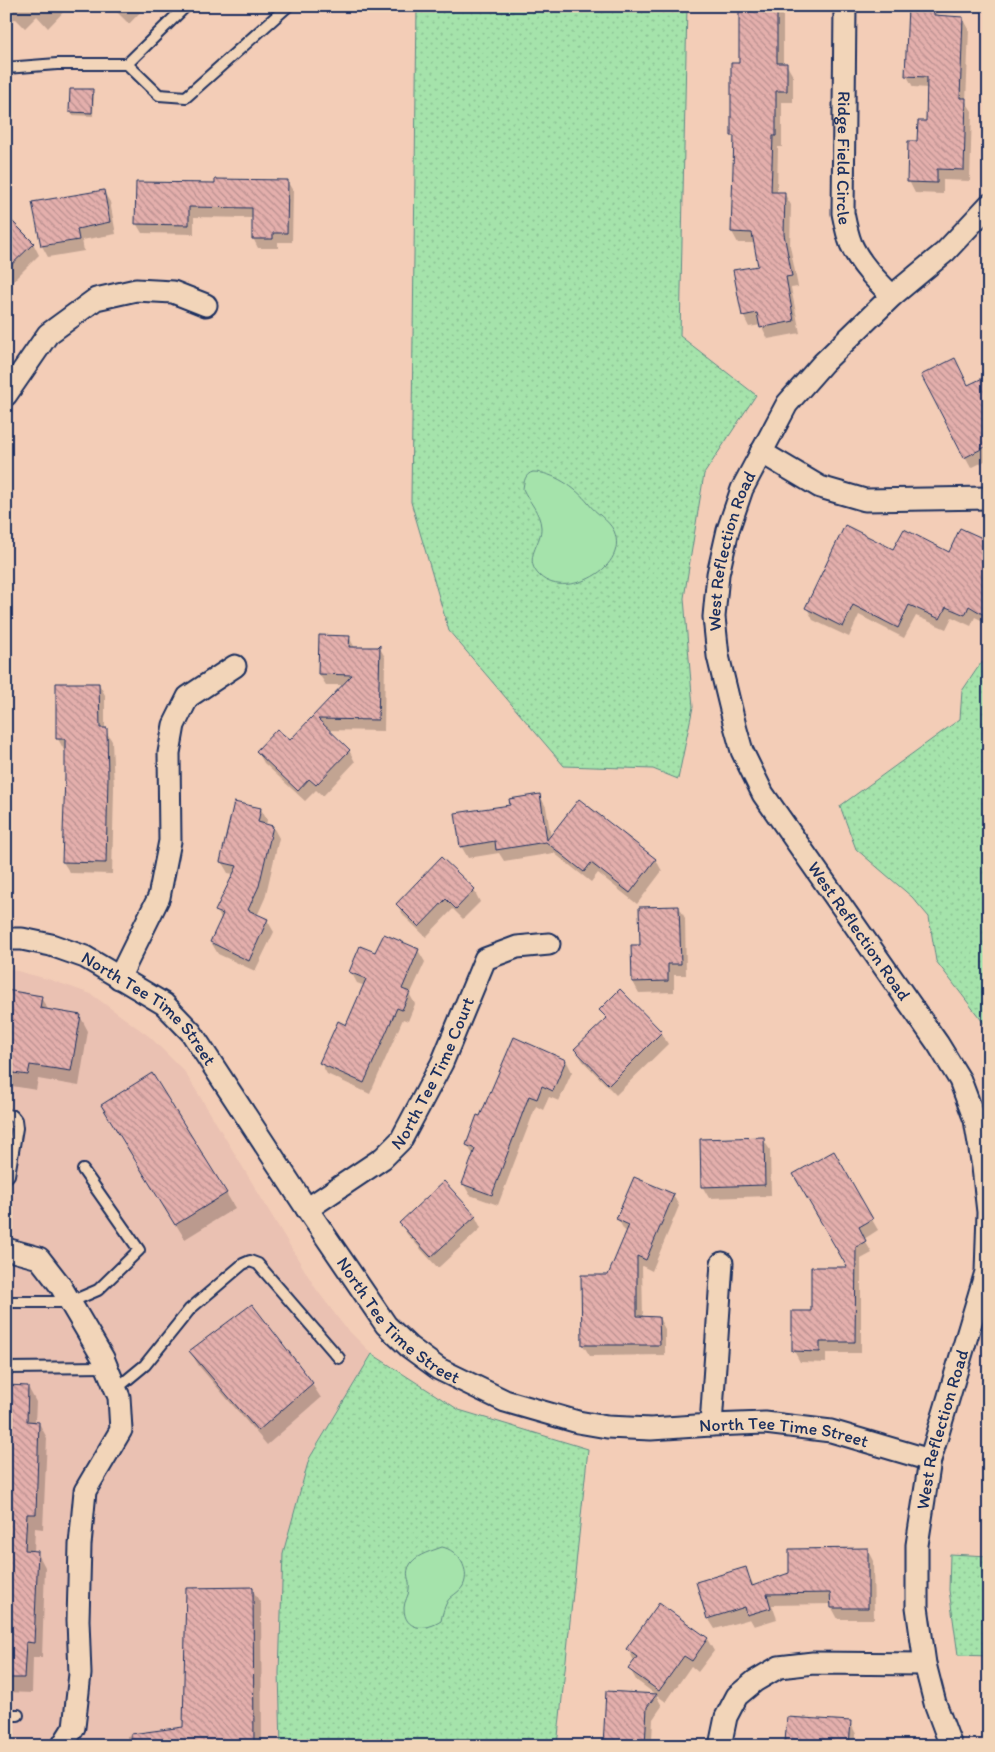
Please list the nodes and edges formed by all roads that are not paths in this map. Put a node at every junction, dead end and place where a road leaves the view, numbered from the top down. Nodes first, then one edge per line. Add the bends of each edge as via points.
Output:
1 (186, 6) edge
2 (288, 6) edge
3 (845, 6) edge
4 (128, 64) junction
5 (6, 68) edge
6 (989, 205) edge
7 (892, 296) junction
8 (206, 305) dead end
9 (6, 395) edge
10 (761, 452) junction
11 (989, 498) edge
12 (235, 666) dead end
13 (6, 939) edge
14 (549, 944) dead end
15 (119, 978) junction
16 (6, 1115) edge
17 (83, 1170) dead end
18 (6, 1178) edge
19 (307, 1209) junction
20 (6, 1249) edge
21 (722, 1263) dead end
22 (6, 1302) edge
23 (70, 1302) junction
24 (338, 1358) dead end
25 (107, 1367) junction
26 (6, 1368) edge
27 (116, 1389) junction
28 (711, 1424) junction
29 (930, 1460) junction
30 (924, 1664) junction
31 (6, 1715) edge
32 (18, 1715) dead end
33 (62, 1746) edge
34 (720, 1746) edge
35 (951, 1746) edge

1 - 4 lane
2 - 4 lane via 186,98 159,95
3 - 7 street, Ridge Field Circle via 842,213 850,243 876,280
4 - 5 lane
6 - 7 street, West Reflection Road via 945,252
7 - 10 street, West Reflection Road via 823,363 787,404
8 - 9 street via 173,292 136,290 96,299 48,334
10 - 11 street via 820,487 865,500
10 - 29 street, West Reflection Road via 742,489 728,530 718,574 714,617 718,656 740,743 763,794 960,1080 975,1120 983,1167 988,1212 986,1272
12 - 15 street via 188,697 174,725 169,753 170,841 160,897
13 - 15 street, North Tee Time Street via 51,946 85,958
14 - 19 street, North Tee Time Court via 517,946 485,959 442,1063 401,1140 384,1158
15 - 19 street, North Tee Time Street via 164,1004 191,1032
16 - 18 lane via 13,1116 17,1128
17 - 23 lane via 139,1250 98,1290
19 - 28 street, North Tee Time Street via 386,1325 440,1369 466,1383 505,1401 607,1427 651,1429
20 - 23 street via 39,1258
21 - 28 street
22 - 23 lane
23 - 25 street
24 - 27 lane via 258,1264 250,1261 190,1309 145,1365
25 - 26 lane
25 - 27 street
27 - 33 street via 121,1430 85,1490 80,1545 80,1674 74,1727
28 - 29 street, North Tee Time Street via 765,1423 831,1431
29 - 30 street, West Reflection Road via 916,1545 917,1607
30 - 34 street via 812,1663 779,1667 754,1681 737,1696 726,1717
30 - 35 street, West Reflection Road
31 - 32 lane

